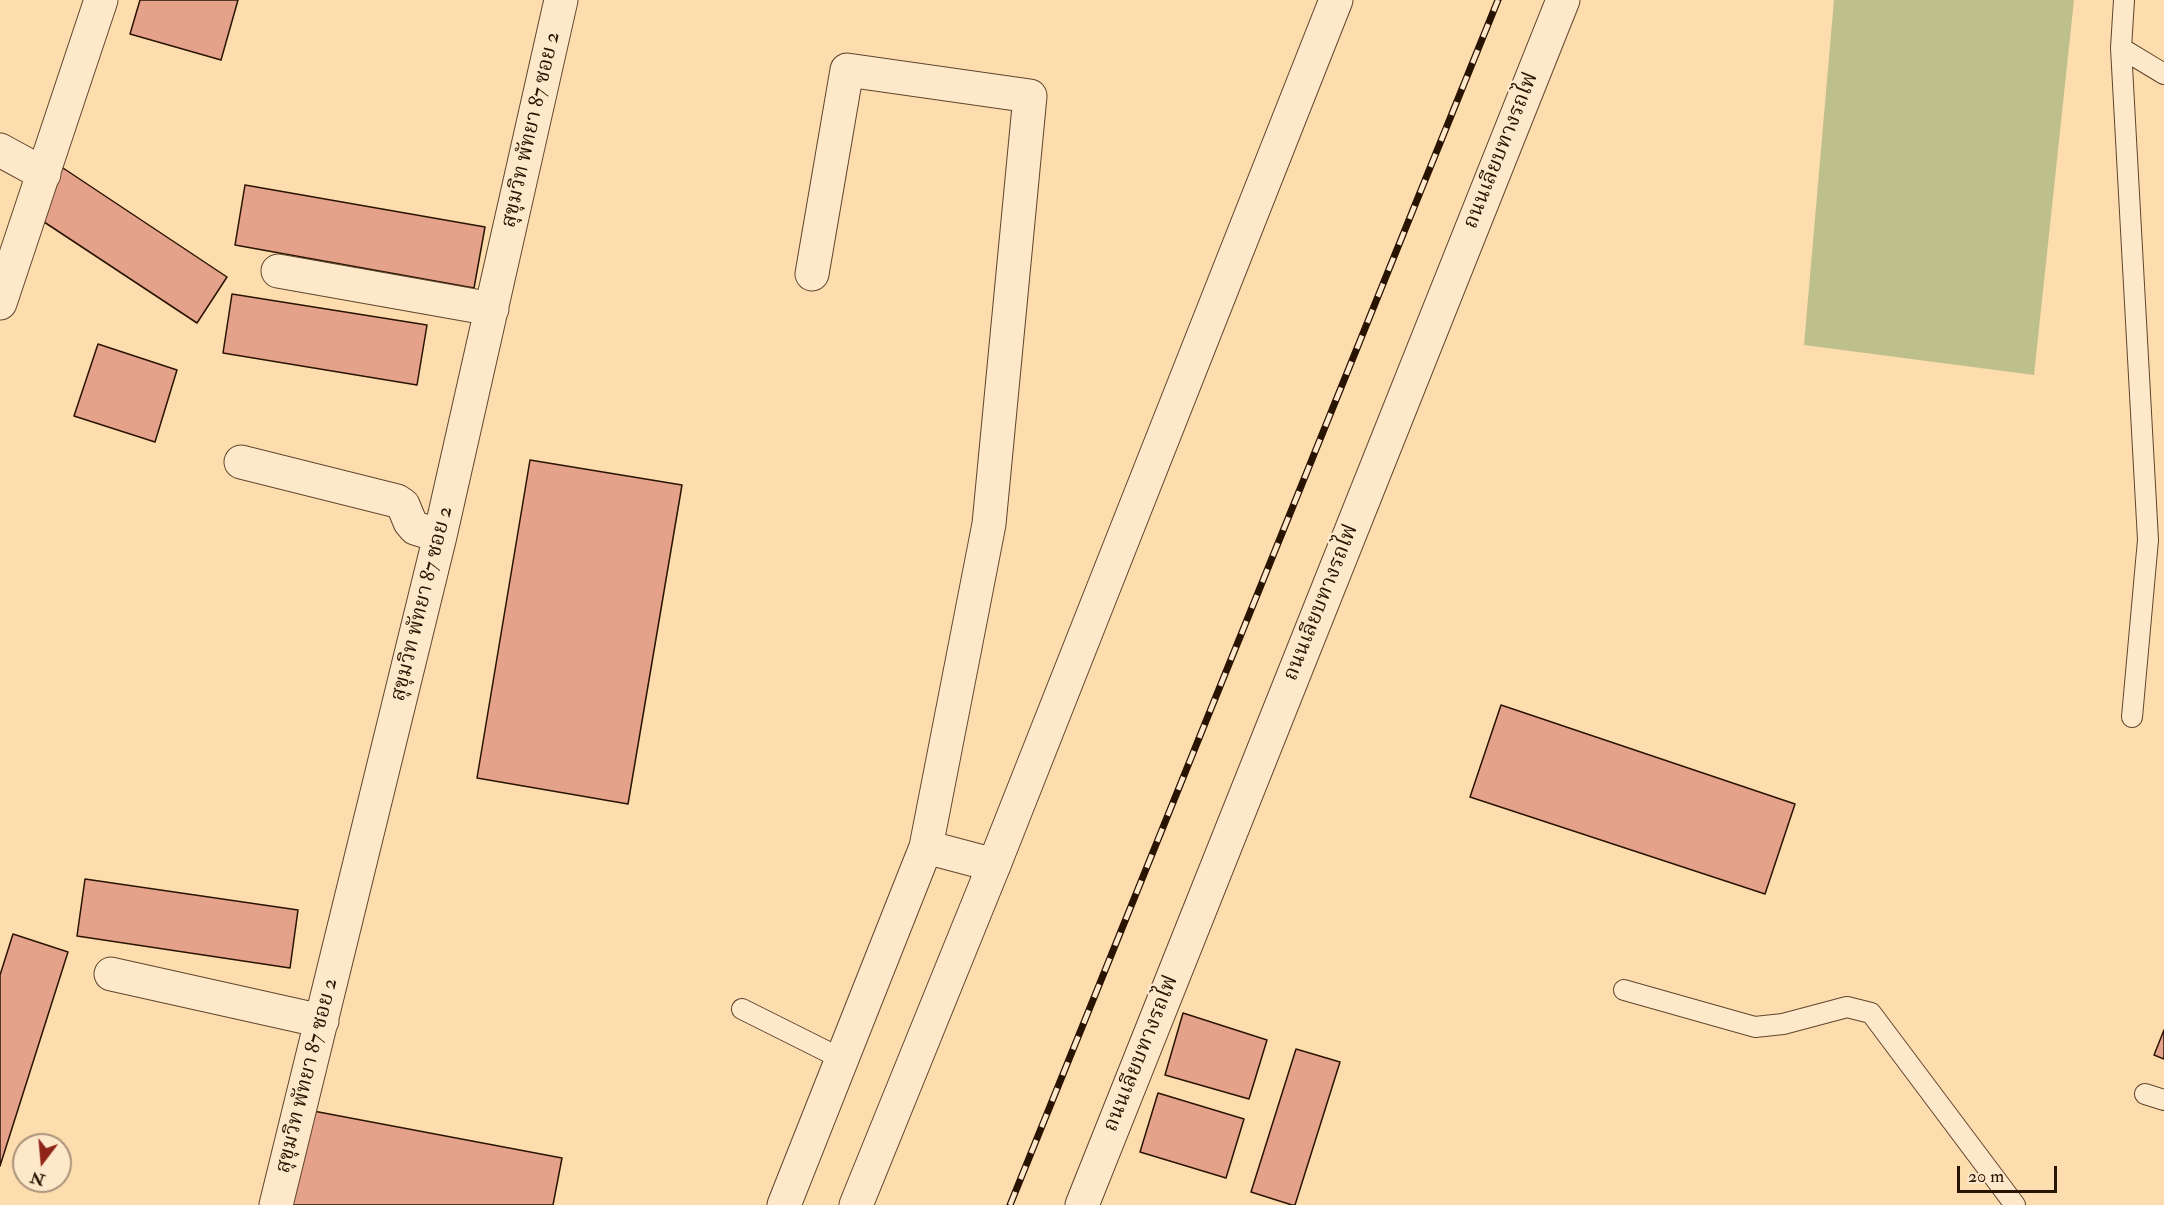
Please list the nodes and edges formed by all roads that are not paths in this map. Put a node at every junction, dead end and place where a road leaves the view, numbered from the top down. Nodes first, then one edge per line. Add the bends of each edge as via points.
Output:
1 (101, 0) edge
2 (561, 0) edge
3 (1336, 0) edge
4 (1563, 0) edge
5 (2124, 0) edge
6 (2121, 48) junction
7 (2164, 74) edge
8 (0, 150) edge
9 (44, 174) junction
10 (278, 271) dead end
11 (812, 274) dead end
12 (0, 303) edge
13 (492, 309) junction
14 (241, 462) dead end
15 (440, 536) junction
16 (2132, 717) dead end
17 (926, 847) junction
18 (994, 865) junction
19 (111, 974) dead end
20 (1624, 990) dead end
21 (742, 1010) dead end
22 (322, 1021) junction
23 (842, 1059) junction
24 (2145, 1094) dead end
25 (2164, 1100) edge
26 (276, 1205) edge
27 (784, 1205) edge
28 (856, 1205) edge
29 (1082, 1205) edge
30 (2015, 1205) edge

1 - 9 street
2 - 13 street, สุขุมวิท พัทยา 87 ซอย 2
3 - 18 street
4 - 29 street, ถนนเลียบทางรถไฟ
5 - 6 lane
6 - 7 lane
6 - 16 lane via 2148,540
8 - 9 street
9 - 12 street
10 - 13 street
11 - 17 street via 847,70 1030,96 989,524
13 - 15 street, สุขุมวิท พัทยา 87 ซอย 2
14 - 15 street via 397,501 415,528
15 - 22 street, สุขุมวิท พัทยา 87 ซอย 2
17 - 18 street
17 - 23 street
18 - 28 street
19 - 22 street
20 - 30 lane via 1755,1027 1783,1024 1847,1007 1871,1013
21 - 23 lane
22 - 26 street, สุขุมวิท พัทยา 87 ซอย 2
23 - 27 street
24 - 25 lane

